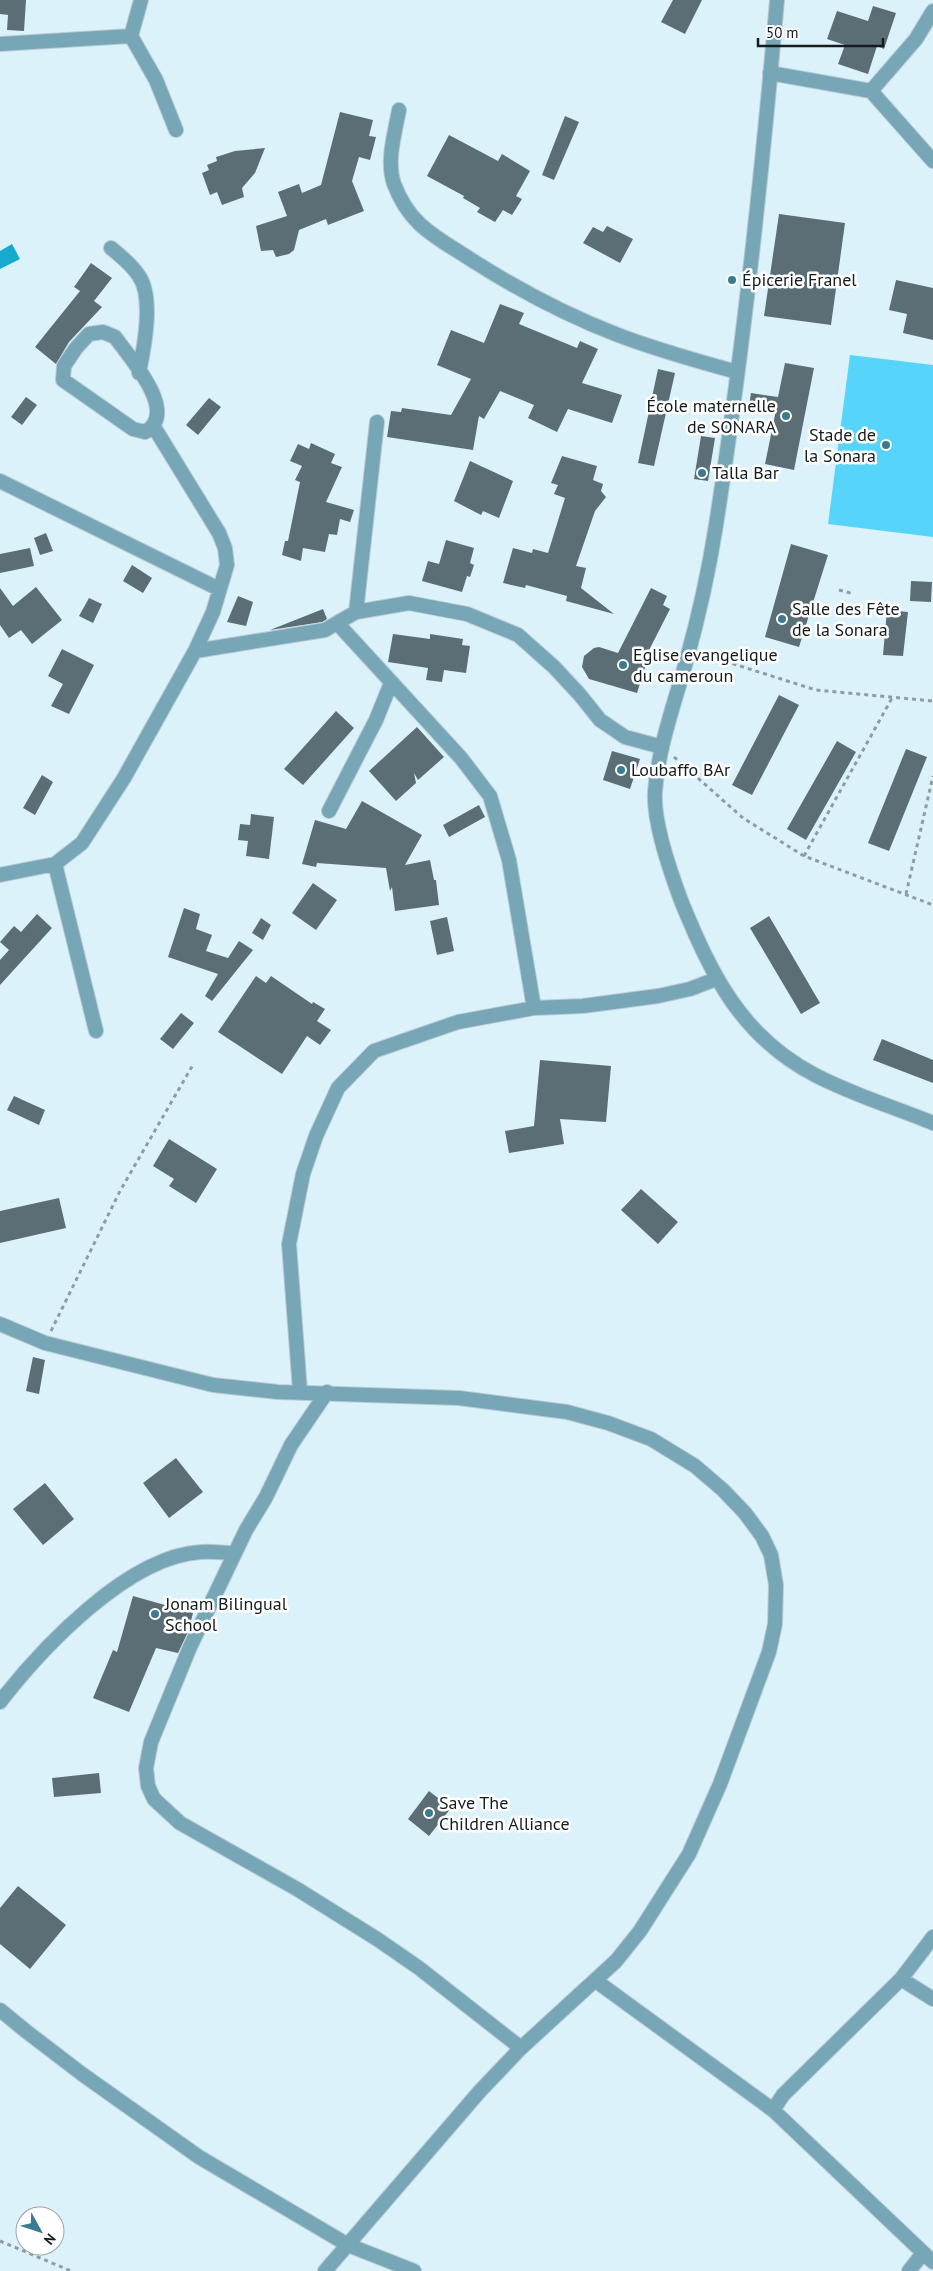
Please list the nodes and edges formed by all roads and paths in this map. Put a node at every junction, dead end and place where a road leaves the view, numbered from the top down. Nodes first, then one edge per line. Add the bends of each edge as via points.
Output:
1 (141, 0) edge
2 (777, 0) edge
3 (933, 11) edge
4 (131, 36) junction
5 (0, 44) edge
6 (770, 73) junction
7 (871, 91) junction
8 (399, 110) dead end
9 (176, 130) dead end
10 (933, 161) edge
11 (112, 248) dead end
12 (140, 372) junction
13 (737, 372) junction
14 (377, 422) dead end
15 (154, 427) junction
16 (0, 481) edge
17 (219, 589) junction
18 (839, 590) dead end
19 (854, 594) dead end
20 (356, 612) junction
21 (338, 624) junction
22 (690, 650) junction
23 (195, 651) junction
24 (391, 683) junction
25 (892, 698) junction
26 (933, 701) edge
27 (662, 747) junction
28 (933, 776) edge
29 (329, 811) dead end
30 (804, 856) junction
31 (55, 864) junction
32 (0, 875) edge
33 (906, 894) junction
34 (933, 904) edge
35 (716, 979) junction
36 (534, 1008) junction
37 (96, 1031) dead end
38 (194, 1063) dead end
39 (933, 1123) edge
40 (0, 1324) edge
41 (45, 1343) junction
42 (300, 1391) junction
43 (327, 1392) junction
44 (235, 1553) junction
45 (0, 1702) edge
46 (933, 1937) edge
47 (900, 1979) junction
48 (596, 1982) junction
49 (933, 1999) edge
50 (0, 2010) edge
51 (520, 2048) junction
52 (774, 2110) junction
53 (0, 2241) edge
54 (348, 2245) junction
55 (928, 2258) edge
56 (71, 2271) edge
57 (325, 2271) edge
58 (414, 2271) edge
59 (909, 2271) edge

1 - 4 street
2 - 6 street
3 - 7 street via 916,39
4 - 5 street
4 - 9 street via 156,80
6 - 7 street
6 - 13 street
7 - 10 street
8 - 13 street via 391,154 394,182 403,204 418,225 512,286 566,312 618,335
11 - 12 street via 141,277 146,292 145,345
12 - 15 street via 157,400 159,416
12 - 15 street via 115,337 103,332 89,334 76,348 64,366 64,380 133,429 145,432
13 - 22 street via 716,529
14 - 20 street
15 - 17 street via 219,533 227,565
16 - 17 street
17 - 23 street
18 - 19 path
20 - 21 street
20 - 27 street via 409,603 467,614 518,635 554,666 600,720 625,737
21 - 23 street via 325,630
21 - 24 street
22 - 25 path via 816,690
22 - 27 street
23 - 31 street via 124,778 82,843
24 - 29 street via 376,720
24 - 36 street via 461,758 490,796 509,860
25 - 26 path
25 - 30 path
27 - 30 path via 742,818
27 - 35 street via 654,795 661,837 676,886
28 - 33 path
30 - 33 path
31 - 32 street
31 - 37 street
33 - 34 path
35 - 36 street via 658,996 583,1006
35 - 39 street via 752,1029 784,1056 816,1075
36 - 42 street via 458,1022 374,1051 338,1088 303,1174 289,1244
38 - 41 path via 120,1191
40 - 41 street
41 - 42 street via 213,1386
42 - 43 street
43 - 44 street via 291,1444
43 - 48 street via 459,1398 567,1412 608,1423 651,1439 696,1466 745,1513 771,1555 776,1585 775,1624 769,1652 720,1784 689,1854 640,1931
44 - 45 street via 200,1552 140,1571 64,1631
44 - 51 street via 190,1647 151,1742 146,1768 148,1786 154,1799 180,1823 297,1889 419,1968
46 - 47 street
47 - 49 street
47 - 52 street via 783,2095
48 - 51 street
48 - 52 street
50 - 54 street via 66,2062 199,2157
51 - 54 street
52 - 55 street
53 - 56 path
54 - 57 street
54 - 58 street
55 - 59 street

